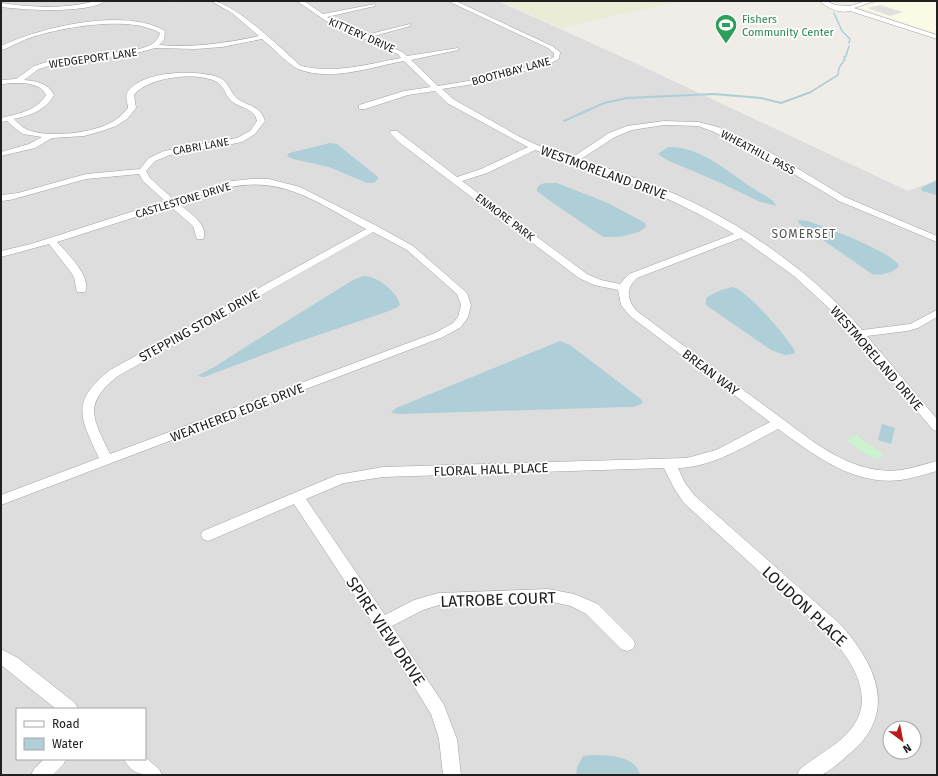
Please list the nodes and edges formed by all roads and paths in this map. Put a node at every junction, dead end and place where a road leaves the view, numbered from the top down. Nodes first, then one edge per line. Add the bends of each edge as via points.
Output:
1 (103, 1) edge
2 (214, 1) edge
3 (300, 1) edge
4 (451, 1) edge
5 (822, 1) edge
6 (827, 1) edge
7 (863, 1) edge
8 (872, 1) edge
9 (1, 4) edge
10 (373, 5) dead end
11 (845, 8) junction
12 (321, 16) junction
13 (408, 25) dead end
14 (264, 37) junction
15 (366, 37) junction
16 (937, 37) edge
17 (154, 46) junction
18 (1, 48) edge
19 (456, 49) dead end
20 (408, 58) junction
21 (18, 81) junction
22 (1, 82) edge
23 (436, 88) junction
24 (456, 104) joint
25 (362, 107) dead end
26 (5, 119) edge
27 (394, 133) dead end
28 (50, 136) junction
29 (534, 147) junction
30 (1, 154) edge
31 (574, 160) junction
32 (142, 170) junction
33 (456, 180) junction
34 (1, 198) edge
35 (172, 202) junction
36 (374, 228) junction
37 (742, 234) junction
38 (200, 237) dead end
39 (937, 239) edge
40 (51, 241) junction
41 (1, 254) edge
42 (623, 288) junction
43 (81, 290) dead end
44 (465, 312) joint
45 (937, 313) edge
46 (860, 334) junction
47 (779, 423) junction
48 (937, 427) edge
49 (107, 460) junction
50 (669, 464) junction
51 (937, 466) edge
52 (297, 497) junction
53 (1, 500) edge
54 (208, 535) dead end
55 (382, 624) junction
56 (626, 644) dead end
57 (1, 656) edge
58 (68, 708) edge
59 (56, 760) edge
60 (133, 760) edge
61 (40, 775) edge
62 (153, 775) edge
63 (452, 775) edge
64 (806, 775) edge

1 - 9 street via 46,8
2 - 14 street via 234,12
3 - 12 street, KITTERY DRIVE
4 - 23 street, BOOTHBAY LANE via 550,47 557,52 557,56 554,61 546,64 474,82
5 - 11 street via 834,7
6 - 11 street
7 - 11 street
8 - 11 street
10 - 12 street
11 - 16 street
12 - 15 street, KITTERY DRIVE
13 - 15 street
14 - 17 street via 202,48 177,49
14 - 20 street via 299,67 317,72 337,72
15 - 20 street, KITTERY DRIVE
17 - 18 street, WEDGEPORT LANE via 163,37 158,29 145,24 116,22 53,30 29,36
17 - 21 street, WEDGEPORT LANE via 122,55 49,63 33,69
19 - 20 street
20 - 23 street, KITTERY DRIVE
21 - 22 street
21 - 26 street via 41,85 50,95 38,108
23 - 24 street, KITTERY DRIVE
23 - 25 street via 398,95
24 - 29 street, WESTMORELAND DRIVE
26 - 28 street, CABRI LANE via 26,132
27 - 33 street, ENMORE PARK
28 - 30 street via 32,146
28 - 32 street, CABRI LANE via 80,134 112,125 131,110 130,96 137,88 157,80 181,75 205,76 219,80 234,99 261,116 260,125 245,136 222,144 166,153 151,160
29 - 31 street, WESTMORELAND DRIVE
29 - 33 street via 489,169
31 - 37 street, WESTMORELAND DRIVE via 665,193
31 - 39 street, WHEATHILL PASS via 612,135 630,128 664,123 698,124 718,130 776,160 845,201
32 - 34 street via 80,177 25,194
32 - 35 street via 146,179
33 - 42 street, ENMORE PARK via 583,276 598,283
35 - 36 street, CASTLESTONE DRIVE via 230,185 251,182 275,183 297,189
35 - 38 street via 197,225
35 - 40 street, CASTLESTONE DRIVE
36 - 44 street, CASTLESTONE DRIVE via 410,248 453,285 465,298
36 - 49 street, STEPPING STONE DRIVE via 103,381 92,393 87,410 88,418
37 - 42 street via 639,273 629,279
37 - 46 street, WESTMORELAND DRIVE via 798,274
40 - 41 street, CASTLESTONE DRIVE
40 - 43 street via 79,275 82,282
42 - 47 street, BREAN WAY via 625,303 634,314
44 - 49 street, WEATHERED EDGE DRIVE via 456,325 439,335
45 - 46 street via 903,329
46 - 48 street, WESTMORELAND DRIVE
47 - 50 street, FLORAL HALL PLACE via 714,456
47 - 51 street, BREAN WAY via 825,456 858,470 880,475 900,475
49 - 53 street, WEATHERED EDGE DRIVE
50 - 52 street, FLORAL HALL PLACE via 373,472 342,478
50 - 64 street, LOUDON PLACE via 689,499 834,630 864,669 870,701 866,721 849,743
52 - 54 street, FLORAL HALL PLACE
52 - 55 street, SPIRE VIEW DRIVE
55 - 56 street, LATROBE COURT via 419,605 439,599 548,595 574,600 592,609
55 - 63 street, SPIRE VIEW DRIVE via 438,710 448,739
57 - 58 street
59 - 61 street
60 - 62 street

